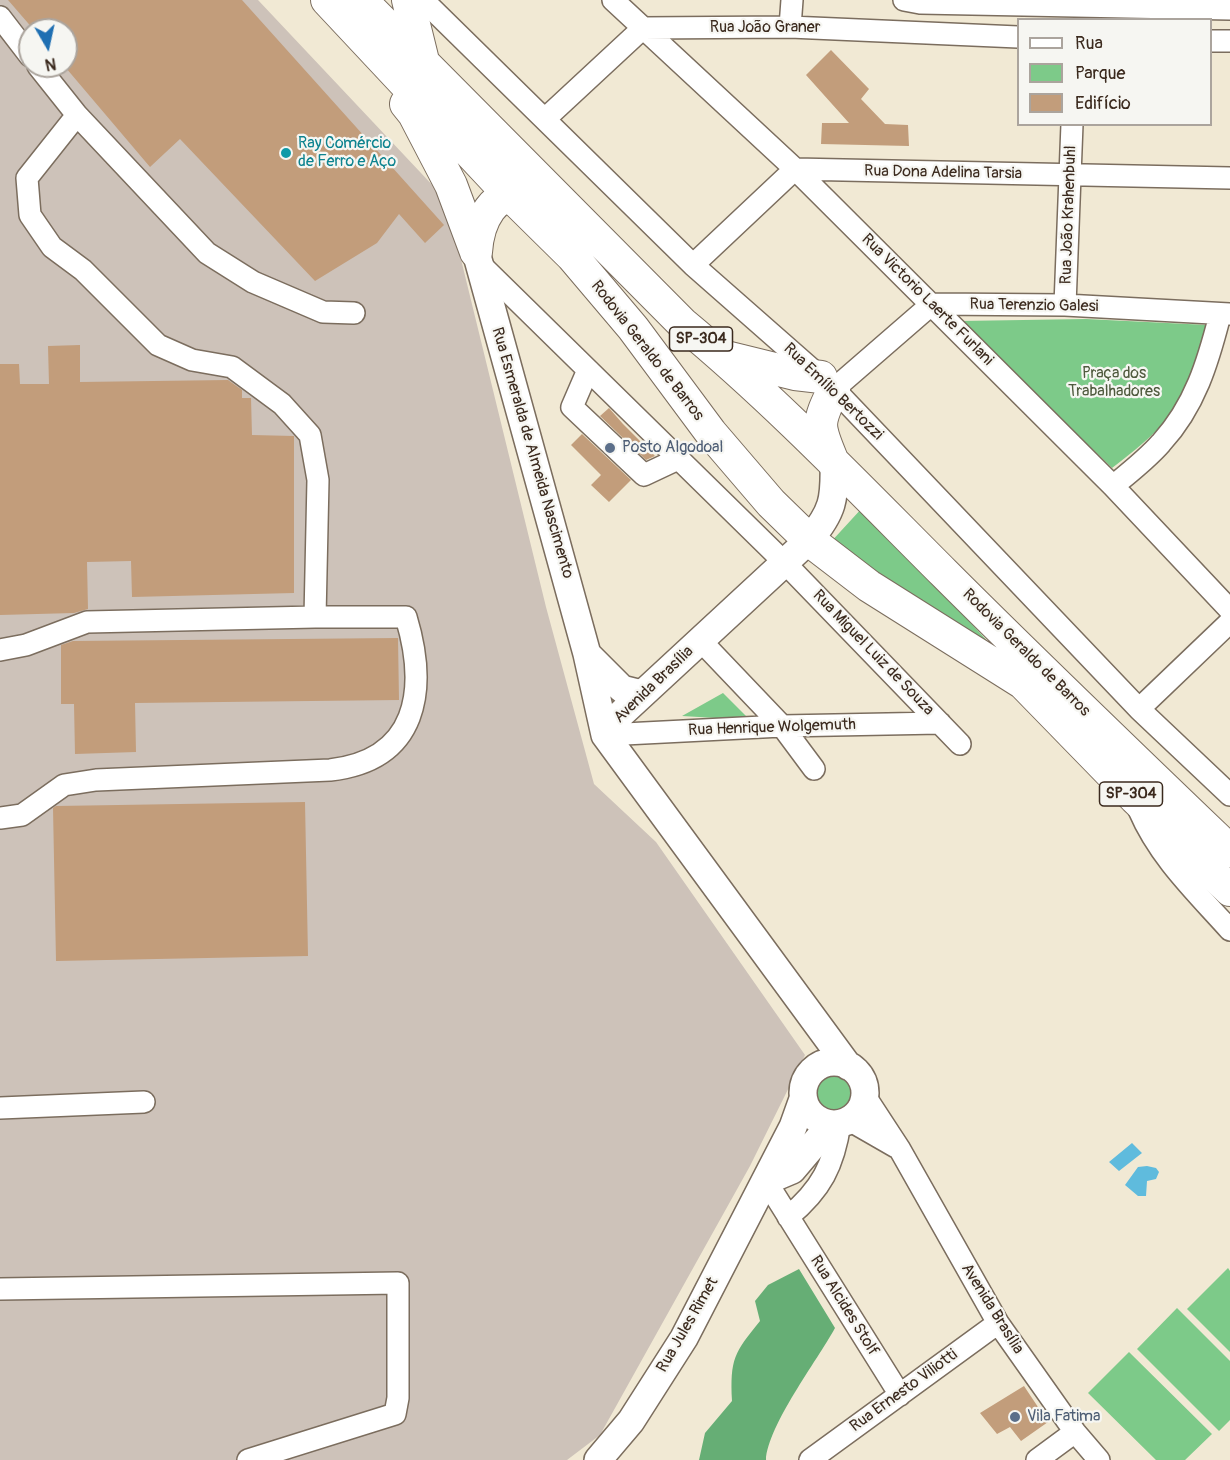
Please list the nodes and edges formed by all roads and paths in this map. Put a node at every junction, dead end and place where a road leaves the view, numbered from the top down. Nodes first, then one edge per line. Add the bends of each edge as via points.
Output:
1 (322, 0) edge
2 (327, 0) edge
3 (361, 0) edge
4 (408, 0) edge
5 (423, 0) edge
6 (613, 0) edge
7 (792, 0) edge
8 (904, 0) edge
9 (1230, 9) edge
10 (0, 17) edge
11 (790, 27) junction
12 (643, 28) junction
13 (1017, 38) edge
14 (18, 40) edge
15 (1212, 41) edge
16 (1230, 41) edge
17 (424, 66) junction
18 (47, 78) edge
19 (76, 116) junction
20 (546, 118) junction
21 (1072, 126) edge
22 (795, 169) junction
23 (1070, 176) junction
24 (1230, 178) edge
25 (510, 195) junction
26 (477, 258) junction
27 (693, 265) junction
28 (932, 304) junction
29 (1065, 305) junction
30 (354, 313) dead end
31 (1225, 314) edge
32 (682, 323) junction
33 (722, 356) junction
34 (588, 370) junction
35 (828, 383) junction
36 (678, 459) junction
37 (834, 463) junction
38 (1113, 486) junction
39 (809, 540) junction
40 (785, 563) junction
41 (1230, 610) edge
42 (315, 617) junction
43 (1230, 621) edge
44 (700, 640) junction
45 (0, 650) edge
46 (587, 654) junction
47 (642, 694) junction
48 (1139, 709) junction
49 (940, 723) junction
50 (782, 726) junction
51 (604, 735) junction
52 (960, 744) dead end
53 (814, 769) dead end
54 (1230, 795) edge
55 (1135, 798) junction
56 (0, 818) edge
57 (1230, 851) edge
58 (1230, 890) edge
59 (1230, 930) edge
60 (804, 1003) junction
61 (848, 1066) junction
62 (814, 1069) junction
63 (865, 1096) junction
64 (803, 1099) junction
65 (144, 1102) dead end
66 (0, 1108) edge
67 (840, 1122) junction
68 (899, 1148) junction
69 (766, 1181) junction
70 (788, 1217) junction
71 (0, 1289) edge
72 (998, 1323) junction
73 (900, 1395) junction
74 (1075, 1432) junction
75 (248, 1460) edge
76 (598, 1460) edge
77 (810, 1460) edge
78 (1037, 1460) edge
79 (1099, 1460) edge

1 - 26 highway via 414,114 451,185
2 - 25 highway, Rodovia Geraldo de Barros / SP-304
3 - 17 highway, Rodovia Geraldo de Barros / SP-304
4 - 17 highway
5 - 20 street, Rua Emílio Bertozzi
6 - 12 street, Rua Victorio Laerte Furlani
7 - 11 street
8 - 9 street
10 - 14 street
11 - 12 street, Rua João Graner
11 - 13 street, Rua João Graner
12 - 20 street
12 - 22 street, Rua Victorio Laerte Furlani
15 - 16 street
17 - 32 highway, Rodovia Geraldo de Barros / SP-304
18 - 19 street
19 - 30 street via 207,253 253,282 323,312
19 - 42 street via 27,178 30,215 52,247 83,270 158,345 192,360 232,366 282,404 310,435 318,480
20 - 27 street, Rua Emílio Bertozzi
21 - 23 street, Rua João Krahenbuhl
22 - 23 street, Rua Dona Adelina Tarsia
22 - 27 street
22 - 28 street, Rua Victorio Laerte Furlani
23 - 24 street, Rua Dona Adelina Tarsia
23 - 29 street, Rua João Krahenbuhl
25 - 26 highway via 488,210 479,224
25 - 32 highway via 528,193 542,200
25 - 39 highway, Rodovia Geraldo de Barros / SP-304 via 572,256 633,328 711,433 771,503
26 - 34 street, Rua Miguel Luiz de Souza
26 - 46 main road, Rua Esmeralda de Almeida Nascimento
27 - 35 street, Rua Emílio Bertozzi
28 - 29 street, Rua Terenzio Galesi
28 - 35 street
28 - 38 street, Rua Victorio Laerte Furlani
29 - 31 street, Rua Terenzio Galesi
31 - 38 street via 1189,406 1161,444
32 - 33 highway, Rodovia Geraldo de Barros / SP-304
33 - 35 highway
33 - 37 highway, Rodovia Geraldo de Barros / SP-304
34 - 36 street, Rua Miguel Luiz de Souza
34 - 36 street via 572,407 644,475
35 - 37 highway via 820,430
35 - 48 street, Rua Emílio Bertozzi
36 - 40 street, Rua Miguel Luiz de Souza
37 - 39 main road, Avenida Brasília via 835,496 826,520
37 - 57 highway, Rodovia Geraldo de Barros / SP-304 via 1045,674
38 - 41 street, Rua Victorio Laerte Furlani
39 - 40 main road, Avenida Brasília
39 - 55 highway, Rodovia Geraldo de Barros / SP-304 via 869,586 1023,683
40 - 44 main road, Avenida Brasília
40 - 49 street, Rua Miguel Luiz de Souza
42 - 45 street via 87,622 26,645
42 - 56 street via 406,617 418,675 414,705 405,728 371,760 330,771 96,780 64,785 22,815
43 - 48 street
44 - 47 main road, Avenida Brasília
44 - 50 street
46 - 47 main road, Rua Esmeralda de Almeida Nascimento via 622,689
46 - 51 main road, Rua Esmeralda de Almeida Nascimento
47 - 51 main road, Avenida Brasília
48 - 54 street, Rua Emílio Bertozzi
49 - 50 street, Rua Henrique Wolgemuth
49 - 52 street, Rua Miguel Luiz de Souza
50 - 51 street, Rua Henrique Wolgemuth
50 - 53 street
51 - 60 main road, Avenida Brasília
55 - 58 highway, Rodovia Geraldo de Barros / SP-304
55 - 59 street via 1150,834 1166,858
60 - 61 main road, Avenida Brasília
60 - 62 main road, Avenida Brasília
61 - 62 main road via 834,1062
61 - 63 main road via 861,1078
62 - 64 main road via 803,1086
63 - 67 main road via 860,1110
63 - 68 street, Avenida Brasília
64 - 67 main road via 814,1118
64 - 69 main road, Rua Jules Rimet
65 - 66 street
67 - 68 street
67 - 69 main road via 792,1170
67 - 70 street via 836,1151 825,1176 809,1200
68 - 72 street, Avenida Brasília
69 - 70 street, Rua Alcides Stolf
69 - 76 main road, Rua Jules Rimet via 684,1338 631,1421
70 - 73 street, Rua Alcides Stolf
71 - 75 street via 398,1283 395,1414
72 - 73 street, Rua Ernesto Viliotti
72 - 74 street, Avenida Brasília
73 - 77 street, Rua Ernesto Viliotti
74 - 78 street
74 - 79 street, Avenida Brasília

